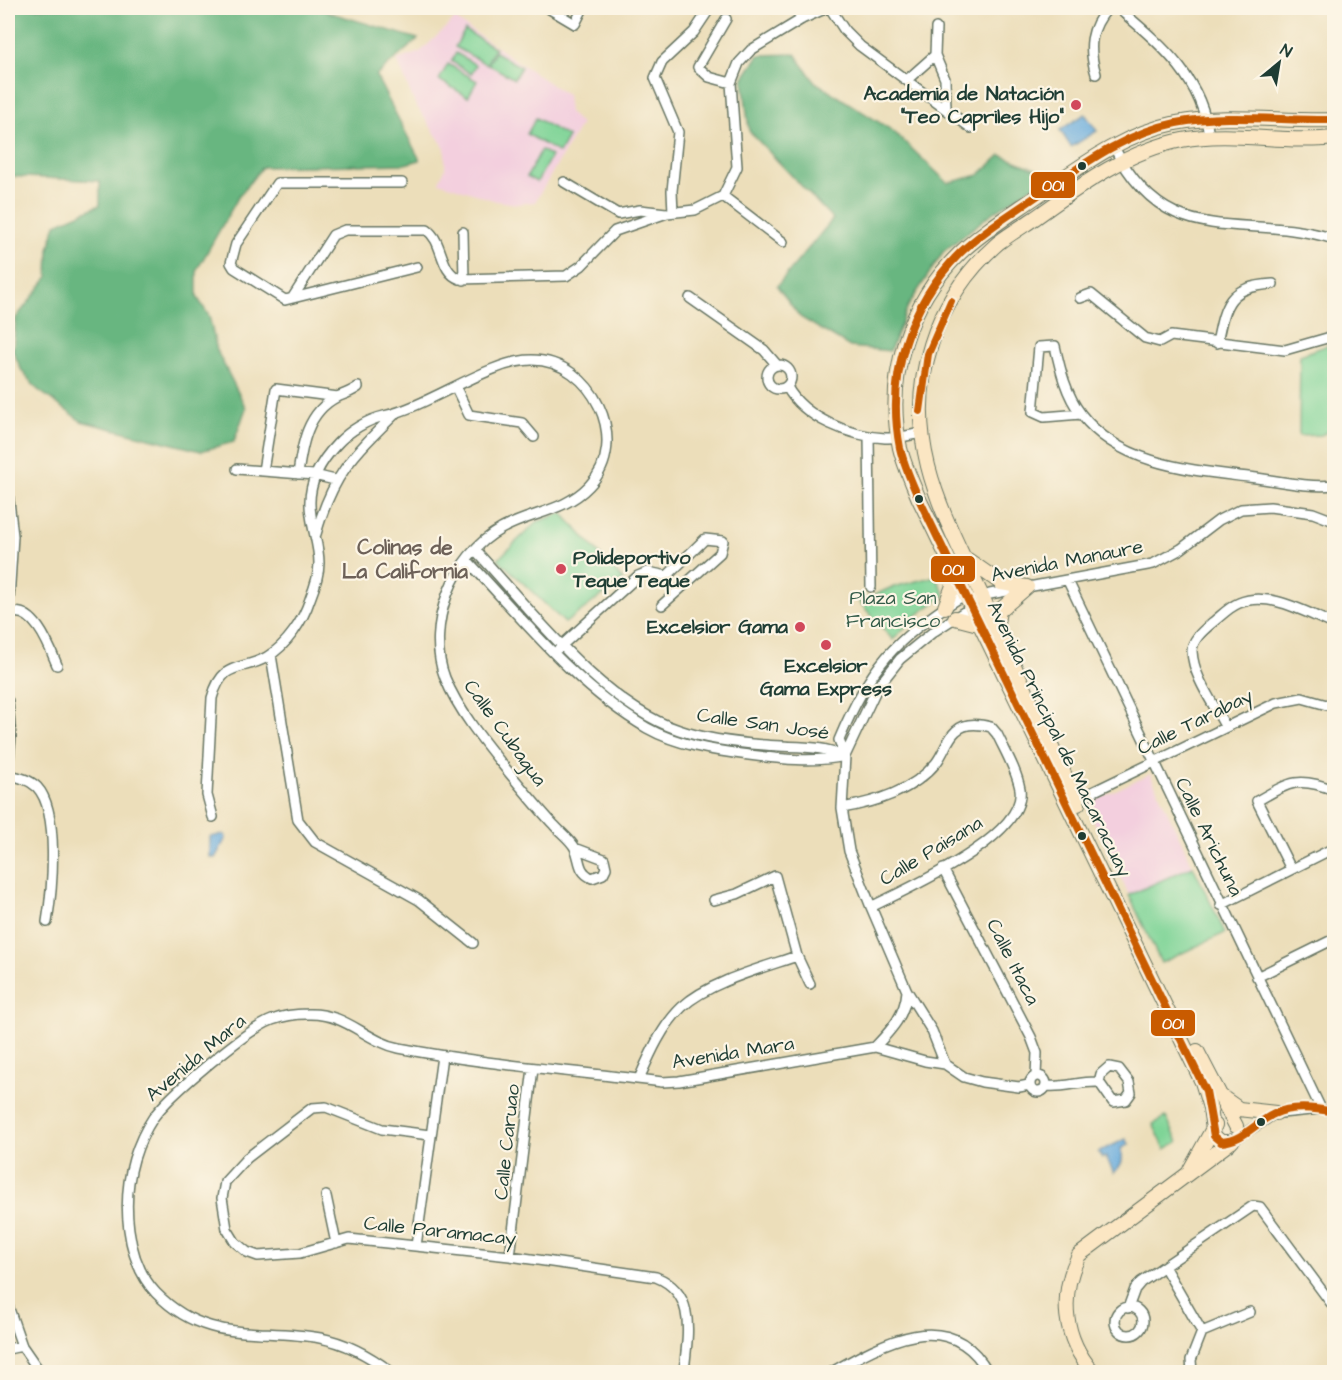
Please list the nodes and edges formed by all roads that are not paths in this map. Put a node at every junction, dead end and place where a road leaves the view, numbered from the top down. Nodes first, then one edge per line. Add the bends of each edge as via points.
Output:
1 (548, 8) edge
2 (584, 8) edge
3 (710, 8) edge
4 (794, 8) edge
5 (828, 8) edge
6 (1108, 8) edge
7 (1118, 8) edge
8 (726, 19) dead end
9 (802, 19) junction
10 (936, 28) dead end
11 (935, 55) junction
12 (1096, 74) dead end
13 (908, 79) junction
14 (731, 83) junction
15 (946, 108) junction
16 (1207, 120) junction
17 (1335, 120) edge
18 (971, 128) dead end
19 (1209, 137) junction
20 (1335, 138) edge
21 (1114, 147) junction
22 (1121, 162) junction
23 (564, 182) dead end
24 (402, 183) dead end
25 (723, 196) junction
26 (670, 213) junction
27 (463, 232) dead end
28 (1335, 240) edge
29 (783, 242) dead end
30 (417, 267) dead end
31 (464, 280) junction
32 (1273, 284) dead end
33 (293, 297) junction
34 (690, 298) dead end
35 (1080, 298) dead end
36 (1335, 336) edge
37 (1217, 343) junction
38 (777, 364) junction
39 (358, 387) dead end
40 (787, 387) junction
41 (456, 388) junction
42 (338, 397) junction
43 (395, 414) junction
44 (1081, 414) junction
45 (922, 433) junction
46 (869, 436) junction
47 (534, 437) dead end
48 (898, 437) junction
49 (237, 469) dead end
50 (263, 471) junction
51 (298, 474) junction
52 (314, 475) junction
53 (335, 480) junction
54 (1335, 485) edge
55 (8, 492) edge
56 (1335, 521) edge
57 (316, 534) junction
58 (476, 551) junction
59 (965, 558) junction
60 (467, 560) junction
61 (954, 571) junction
62 (1068, 581) junction
63 (871, 587) dead end
64 (1027, 587) junction
65 (976, 599) junction
66 (662, 605) dead end
67 (950, 612) junction
68 (8, 615) edge
69 (1335, 624) edge
70 (982, 625) junction
71 (996, 630) junction
72 (562, 644) junction
73 (555, 652) junction
74 (270, 655) junction
75 (57, 665) dead end
76 (8, 701) edge
77 (1335, 707) edge
78 (1225, 726) junction
79 (764, 745) junction
80 (845, 756) junction
81 (763, 757) junction
82 (1153, 763) junction
83 (8, 770) edge
84 (8, 775) edge
85 (1335, 790) edge
86 (1076, 800) junction
87 (842, 808) junction
88 (213, 817) dead end
89 (575, 848) dead end
90 (1335, 848) edge
91 (943, 869) junction
92 (1291, 869) junction
93 (714, 900) dead end
94 (1221, 905) junction
95 (871, 907) junction
96 (47, 922) dead end
97 (1335, 939) edge
98 (472, 943) dead end
99 (797, 956) junction
100 (1257, 977) junction
101 (810, 984) dead end
102 (907, 992) junction
103 (875, 1047) junction
104 (442, 1056) junction
105 (945, 1064) junction
106 (533, 1068) junction
107 (1036, 1076) junction
108 (639, 1079) junction
109 (1099, 1082) dead end
110 (1029, 1085) junction
111 (1046, 1086) junction
112 (1219, 1095) junction
113 (1321, 1108) junction
114 (1335, 1112) edge
115 (1276, 1113) junction
116 (1226, 1122) junction
117 (430, 1135) junction
118 (1231, 1142) junction
119 (1190, 1170) junction
120 (326, 1196) dead end
121 (336, 1243) junction
122 (416, 1246) junction
123 (510, 1256) junction
124 (1165, 1268) junction
125 (8, 1306) edge
126 (1335, 1307) edge
127 (1128, 1308) dead end
128 (1250, 1312) dead end
129 (1202, 1332) junction
130 (22, 1346) junction
131 (8, 1349) edge
132 (40, 1372) edge
133 (391, 1372) edge
134 (684, 1372) edge
135 (832, 1372) edge
136 (988, 1372) edge
137 (1093, 1372) edge
138 (1192, 1372) edge

1 - 2 street via 574,24
3 - 26 street via 694,32 662,62 655,78 678,132
4 - 9 street
5 - 9 street
5 - 13 street via 860,46
6 - 12 street via 1091,38 1090,55
7 - 16 street via 1183,68
8 - 14 street via 698,67 709,78
9 - 14 street via 751,50 739,63
10 - 11 street
11 - 13 street
11 - 15 street via 945,79
13 - 15 street
14 - 25 street via 738,156 735,176
15 - 18 street
16 - 17 street, Avenida Principal de Macaracuay
16 - 19 street
16 - 21 street, Avenida Principal de Macaracuay via 1167,126
19 - 20 street, Avenida Principal de Macaracuay
19 - 22 street, Avenida Principal de Macaracuay via 1166,144
21 - 22 street
21 - 48 street, Avenida Principal de Macaracuay via 995,224 935,282 916,314 901,352
22 - 28 street via 1159,204 1185,218 1295,231
22 - 45 street, Avenida Principal de Macaracuay via 1003,239 962,284 943,314 926,358 920,391
23 - 26 street via 618,214 640,210
24 - 33 street via 277,183 236,244 231,262 234,268 285,300
25 - 26 street via 695,210
25 - 29 street
26 - 31 street via 615,231 566,276
27 - 31 street
30 - 33 street
31 - 33 street via 447,269 436,240 427,231 345,230 333,236
32 - 37 street via 1252,285 1236,294 1225,308
34 - 38 street via 764,350
35 - 37 street via 1091,294 1145,338 1160,342 1171,336
36 - 37 street via 1285,350
38 - 40 street via 791,372
38 - 40 street via 768,372 769,383 779,389
39 - 42 street
40 - 46 street via 822,419
41 - 43 street, Calle Cubagua
41 - 47 street via 469,416 522,423
41 - 58 street, Calle Cubagua via 508,363 534,360 558,365 579,378 594,394 607,436 600,470 585,489 565,505 499,530
42 - 50 street via 276,389
42 - 51 street via 320,412 303,437
43 - 52 street via 372,419 342,438
43 - 53 street via 350,458
44 - 44 street via 1063,379 1055,346 1039,347 1033,412 1044,417
44 - 54 street via 1114,443 1150,460 1182,469
45 - 48 street
45 - 59 street, Avenida Principal de Macaracuay via 932,477
46 - 48 street
46 - 63 street
48 - 61 street, Avenida Principal de Macaracuay via 913,484
49 - 50 street
50 - 51 street
51 - 52 street
52 - 53 street
52 - 57 street via 310,517
53 - 57 street
55 - 68 street via 13,536
56 - 62 street, Avenida Manaure via 1313,513 1270,507 1241,509 1153,564
57 - 74 street via 319,566 310,602 290,637
58 - 60 street, Calle Cubagua
58 - 72 street, Calle San José
59 - 64 street via 1001,583
59 - 65 street, Avenida Principal de Macaracuay
60 - 73 street, Calle San José
60 - 89 street, Calle Cubagua via 455,573 444,607 438,648 446,680 500,762
61 - 65 street, Avenida Principal de Macaracuay
61 - 67 street
62 - 64 street, Avenida Manaure
62 - 82 street, Calle Arichuna
64 - 65 street, Avenida Manaure
64 - 71 street via 999,610
65 - 67 street via 968,610
65 - 67 street via 961,597
65 - 70 street, Avenida Principal de Macaracuay
65 - 71 street, Avenida Principal de Macaracuay
66 - 72 street via 720,553 723,540 705,539 667,576 648,572 638,576
67 - 70 street
67 - 80 street via 886,675 868,702
67 - 80 street via 897,645 871,675 839,740
68 - 75 street via 13,612 30,617 48,642
69 - 78 street via 1270,600 1257,599 1232,606 1206,628 1192,652 1197,672
70 - 116 street, Avenida Principal de Macaracuay via 1206,1091
71 - 86 street, Avenida Principal de Macaracuay
72 - 73 street
72 - 79 street, Calle San José via 591,675 639,710 679,730
73 - 81 street, Calle San José via 586,683 649,729 681,742
74 - 88 street via 235,666 215,687 207,795
74 - 98 street via 298,820 306,832 315,842 419,900
76 - 83 street
77 - 78 street, Calle Tarabay via 1302,698 1289,699
78 - 82 street, Calle Tarabay
79 - 80 street, Calle San José via 826,747
79 - 81 street
80 - 81 street, Calle San José via 803,760
80 - 87 street
82 - 86 street, Calle Tarabay
82 - 94 street, Calle Arichuna
84 - 96 street via 30,782 39,789 46,804 52,873
85 - 92 street via 1300,780 1257,801
86 - 112 street, Avenida Principal de Macaracuay
87 - 91 street, Calle Paisana via 885,798 919,778 937,762 956,731 967,725 991,727 1020,790 1016,810 995,835
87 - 95 street via 849,851
90 - 92 street
91 - 95 street, Calle Paisana
91 - 107 street, Calle Itaca via 1031,1037 1037,1053
92 - 94 street
93 - 99 street via 775,876
94 - 100 street, Calle Arichuna
95 - 102 street
97 - 100 street
99 - 101 street
99 - 108 street via 712,988 682,1007 661,1036
100 - 113 street, Calle Arichuna
102 - 103 street via 894,1027
102 - 105 street via 932,1031
103 - 105 street
103 - 108 street, Avenida Mara via 695,1079
104 - 106 street, Avenida Mara
104 - 117 street
104 - 133 street, Avenida Mara via 395,1047 326,1015 307,1014 271,1021 237,1043 153,1118 134,1160 129,1183 128,1218 137,1259 155,1291 185,1316 205,1326 233,1331 308,1336 339,1343 368,1355
105 - 110 street via 964,1077 982,1082
106 - 108 street, Avenida Mara
106 - 123 street, Calle Caruao
107 - 110 street
107 - 111 street via 1044,1079
109 - 111 street
110 - 111 street via 1038,1092
112 - 115 street via 1239,1109
112 - 116 street, Avenida Principal de Macaracuay
113 - 114 street
113 - 115 street
115 - 116 street
115 - 118 street
116 - 118 street, Avenida Principal de Macaracuay via 1236,1136
116 - 118 street, Avenida Principal de Macaracuay via 1217,1140
116 - 119 street
117 - 121 street, Calle Paramacay via 382,1129 326,1107 312,1108 247,1158 225,1182 222,1198 227,1229 247,1252 258,1256 300,1253
117 - 122 street
118 - 119 street
119 - 137 street via 1092,1243 1076,1262 1066,1295 1067,1321
120 - 121 street
121 - 122 street, Calle Paramacay via 349,1239
122 - 123 street, Calle Paramacay
123 - 134 street, Calle Paramacay via 645,1274 675,1287 687,1311
124 - 126 street via 1253,1206 1260,1207
124 - 127 street via 1135,1289
124 - 129 street
125 - 130 street
128 - 129 street
129 - 138 street via 1191,1360
130 - 131 street
130 - 132 street
135 - 136 street via 890,1342 941,1334 972,1350

